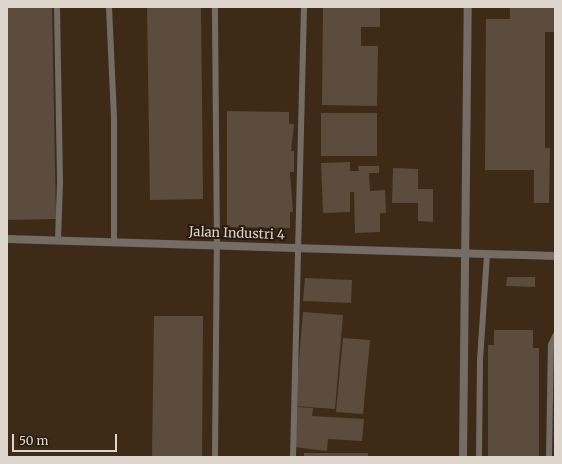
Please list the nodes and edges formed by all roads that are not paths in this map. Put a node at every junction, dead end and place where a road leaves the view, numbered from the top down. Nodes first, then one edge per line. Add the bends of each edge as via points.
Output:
1 (57, 7) edge
2 (109, 7) edge
3 (215, 7) edge
4 (304, 7) edge
5 (468, 7) edge
6 (7, 239) edge
7 (58, 241) junction
8 (114, 242) junction
9 (217, 246) junction
10 (299, 248) junction
11 (467, 253) junction
12 (487, 254) junction
13 (555, 256) edge
14 (555, 336) edge
15 (215, 457) edge
16 (293, 457) edge
17 (463, 457) edge
18 (479, 457) edge
19 (550, 457) edge

1 - 7 lane via 60,183
2 - 8 lane via 114,118
3 - 9 lane
4 - 10 lane
5 - 11 street
6 - 7 street, Jalan Industri 4
7 - 8 street, Jalan Industri 4
8 - 9 street, Jalan Industri 4
9 - 10 street, Jalan Industri 4
9 - 15 lane
10 - 11 street, Jalan Industri 4
10 - 16 lane
11 - 12 street, Jalan Industri 4
11 - 17 street
12 - 13 street, Jalan Industri 4
12 - 18 lane via 480,360
14 - 19 lane via 551,345

